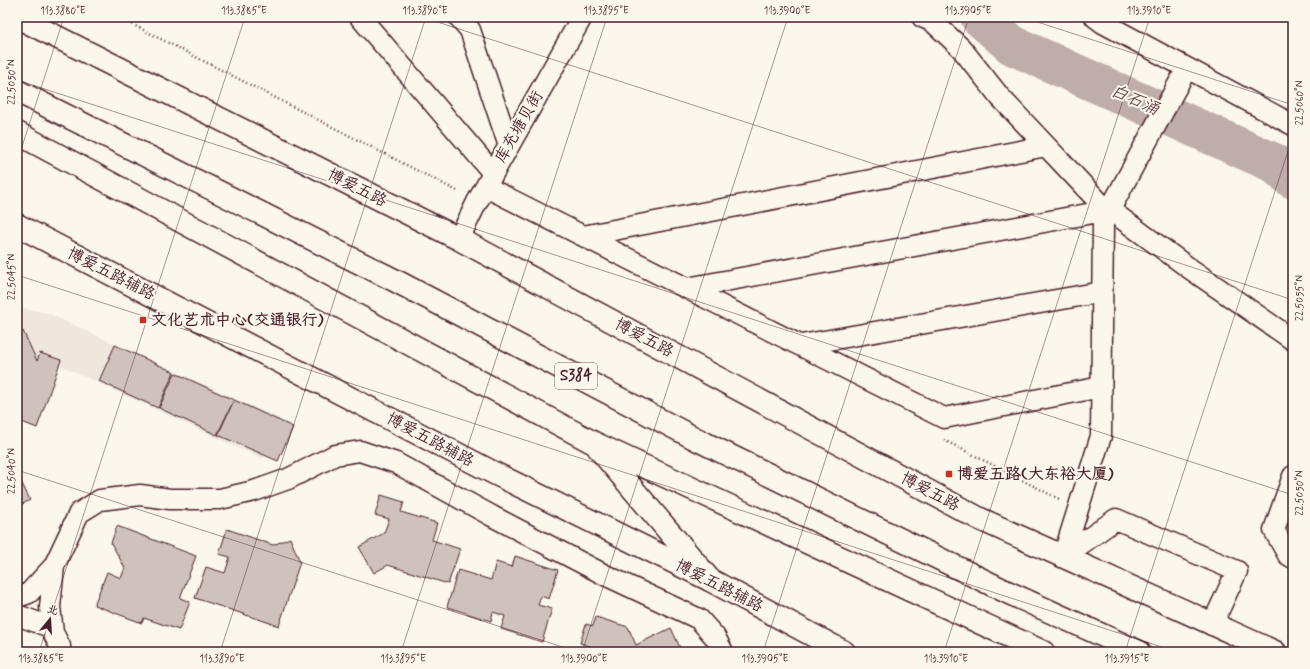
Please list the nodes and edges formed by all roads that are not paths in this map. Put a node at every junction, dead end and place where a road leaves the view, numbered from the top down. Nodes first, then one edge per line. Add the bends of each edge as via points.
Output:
1 (17, 17) edge
2 (360, 17) edge
3 (459, 17) edge
4 (582, 17) edge
5 (922, 17) edge
6 (1095, 17) edge
7 (1186, 68) junction
8 (17, 90) edge
9 (1293, 125) edge
10 (17, 133) edge
11 (509, 146) junction
12 (1046, 146) junction
13 (489, 180) junction
14 (1109, 210) junction
15 (17, 225) edge
16 (583, 236) junction
17 (459, 239) junction
18 (687, 288) junction
19 (1102, 292) junction
20 (1293, 340) edge
21 (801, 345) junction
22 (1101, 387) junction
23 (594, 443) junction
24 (1293, 476) edge
25 (1063, 557) junction
26 (1293, 558) edge
27 (54, 566) junction
28 (710, 580) junction
29 (17, 597) edge
30 (17, 615) edge
31 (1212, 624) junction
32 (53, 632) junction
33 (60, 652) edge
34 (722, 652) edge
35 (844, 652) edge
36 (1043, 652) edge
37 (1139, 652) edge
38 (1274, 652) edge

1 - 17 main road, 博爱五路
2 - 13 street
3 - 11 street via 470,30
4 - 11 street, 库充塘贝街
5 - 12 street via 933,22 961,48 1000,97
6 - 7 street
7 - 9 street
7 - 14 street
8 - 37 main road, S384 via 396,281 698,440 1007,592
10 - 23 main road
11 - 13 street, 库充塘贝街
12 - 14 street
12 - 16 street
13 - 16 street
13 - 17 street, 库充塘贝街
14 - 18 street
14 - 19 street via 1103,222
14 - 20 street
15 - 28 main road, 博爱五路辅路 via 494,473
16 - 18 street
17 - 25 main road, 博爱五路 via 980,519
18 - 21 street
19 - 21 street
19 - 22 street
21 - 22 street via 944,418
22 - 25 street via 1101,436
23 - 28 main road
23 - 36 main road
24 - 26 street via 1274,530 1288,555
25 - 31 main road, 博爱五路
25 - 31 street via 1116,519 1237,571
27 - 29 street via 29,593
27 - 32 street via 50,607
27 - 34 street via 79,513 100,500 140,495 170,499 220,499 288,479 335,455 360,451 396,463 605,575 699,619 715,637
28 - 35 main road, 博爱五路辅路
30 - 32 street via 50,627
31 - 38 main road, 博爱五路
32 - 33 street

